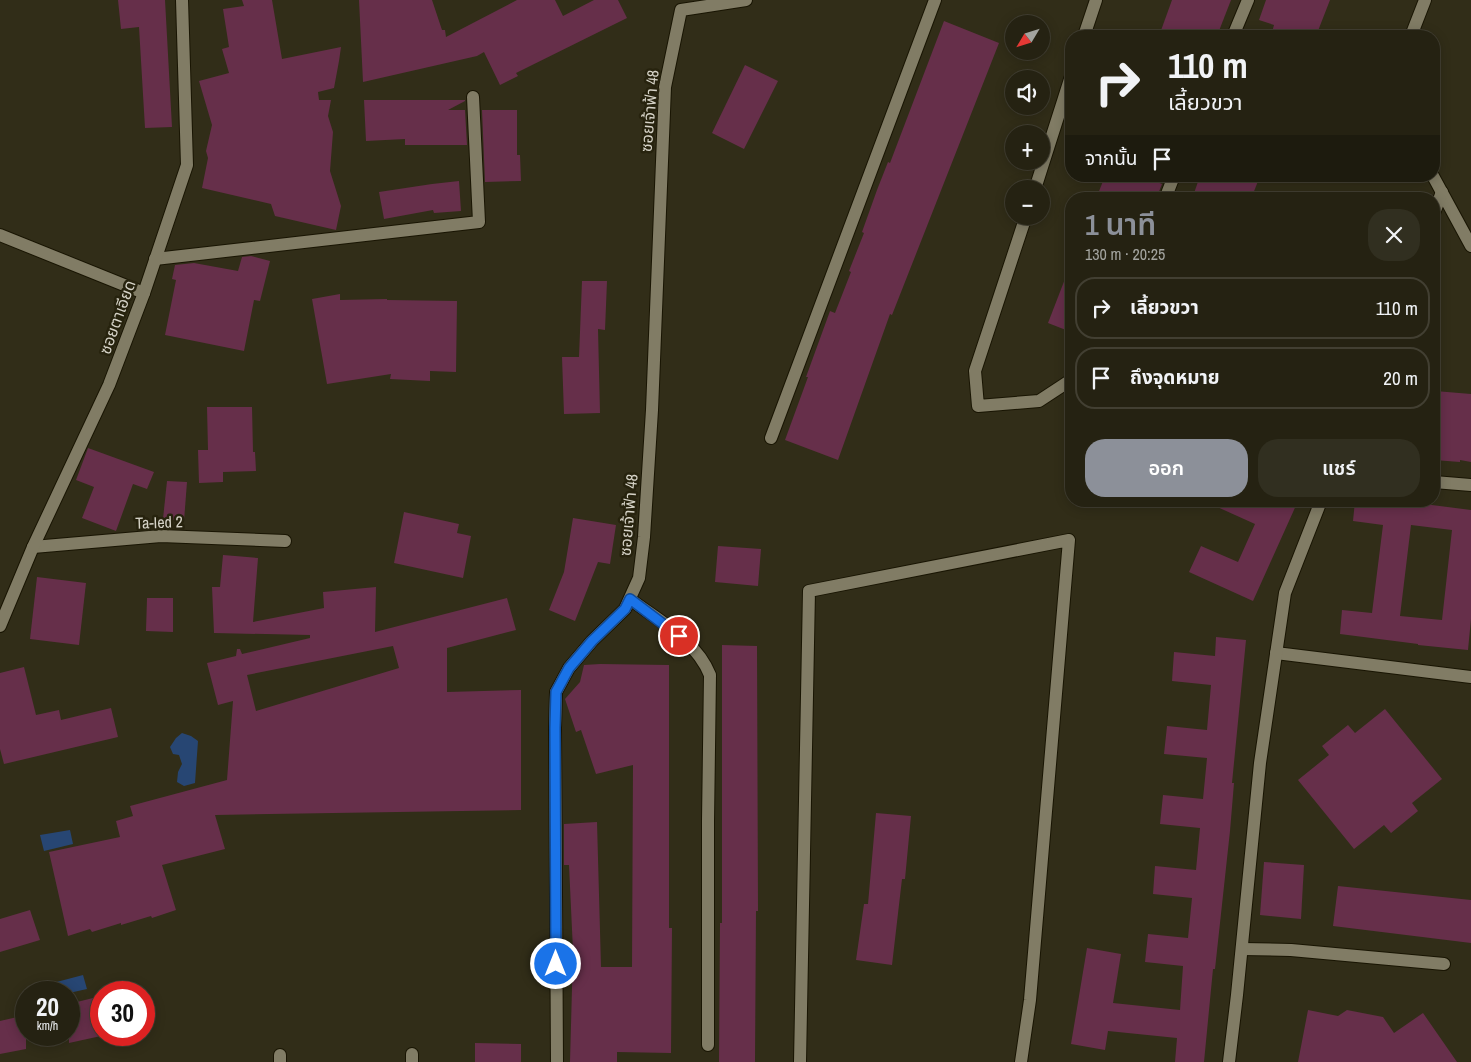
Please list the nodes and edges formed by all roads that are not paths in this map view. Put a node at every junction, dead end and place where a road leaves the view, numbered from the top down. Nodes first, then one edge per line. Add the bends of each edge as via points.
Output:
1 (182, 0) edge
2 (746, 0) edge
3 (935, 0) edge
4 (1096, 0) edge
5 (1248, 0) edge
6 (1425, 0) edge
7 (1086, 30) edge
8 (1236, 30) edge
9 (1413, 30) edge
10 (1065, 95) edge
11 (473, 97) dead end
12 (1038, 180) edge
13 (1436, 182) edge
14 (1442, 192) junction
15 (1440, 197) edge
16 (1023, 225) edge
17 (0, 235) edge
18 (1471, 246) edge
19 (155, 259) junction
20 (144, 294) junction
21 (1065, 384) edge
22 (771, 438) dead end
23 (1440, 482) edge
24 (1471, 485) edge
25 (1319, 507) edge
26 (285, 541) dead end
27 (33, 547) junction
28 (630, 599) junction
29 (0, 626) edge
30 (1276, 653) junction
31 (1471, 677) edge
32 (1242, 949) junction
33 (1444, 964) dead end
34 (708, 1045) dead end
35 (557, 1062) edge
36 (800, 1062) edge
37 (1021, 1062) edge
38 (1228, 1062) edge

1 - 19 street, ซอยตาเอียด via 187,165
2 - 28 street, ซอยเจ้าฟ้า 48 via 681,10 665,87 644,537 639,578
3 - 22 street
4 - 7 street
5 - 8 street
6 - 9 street
10 - 12 street
11 - 19 street via 478,222
13 - 14 street
14 - 15 street
14 - 18 street
16 - 21 street via 975,371 978,406 1039,401
17 - 20 street
19 - 20 street, ซอยตาเอียด
20 - 27 street, ซอยตาเอียด via 110,385
23 - 24 street
25 - 30 street via 1285,594
26 - 27 street, Ta-Ied 2 via 161,536
27 - 29 street, ซอยตาเอียด
28 - 34 street via 692,646 706,663 710,675
28 - 35 street, ซอยเจ้าฟ้า 48 via 625,609 569,668 556,692
30 - 31 street
30 - 32 street via 1260,763
32 - 33 street via 1291,950
32 - 38 street
36 - 37 street via 809,591 1069,540 1030,1000

